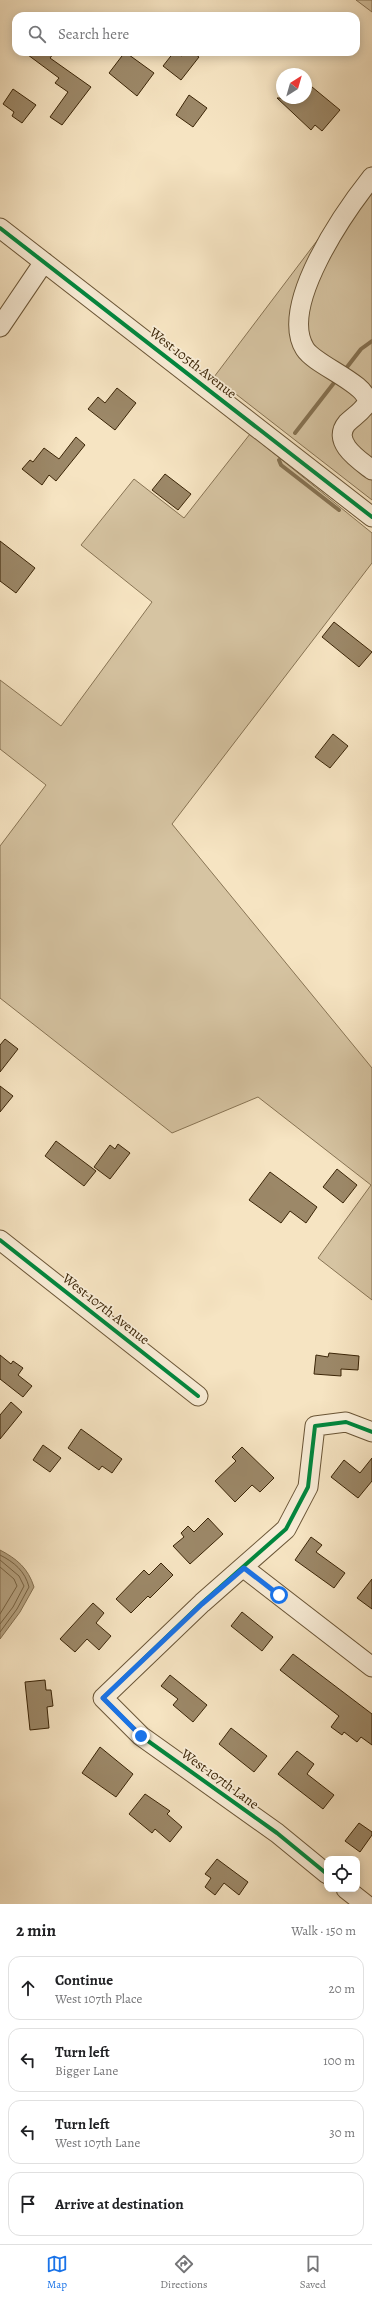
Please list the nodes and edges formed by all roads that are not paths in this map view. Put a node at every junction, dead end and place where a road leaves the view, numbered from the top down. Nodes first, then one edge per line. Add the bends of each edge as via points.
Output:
1 (372, 177) edge
2 (0, 228) edge
3 (44, 262) junction
4 (0, 327) edge
5 (372, 470) edge
6 (372, 517) edge
7 (0, 1240) edge
8 (198, 1396) dead end
9 (372, 1432) edge
10 (244, 1568) junction
11 (372, 1667) edge
12 (324, 1872) edge
13 (350, 1892) edge
14 (365, 1904) edge

1 - 5 street via 338,226 309,277 299,317 301,341 314,359 359,388 368,399 365,407 343,428 342,435 345,445 352,454
2 - 3 street, West 105th Avenue
3 - 4 street
3 - 6 street, West 105th Avenue
7 - 8 street, West 107th Avenue
9 - 10 street via 346,1422 315,1426 308,1487 286,1529
10 - 11 street
10 - 12 street, West 107th Lane via 202,1604 103,1698 141,1736 276,1833
13 - 14 street

